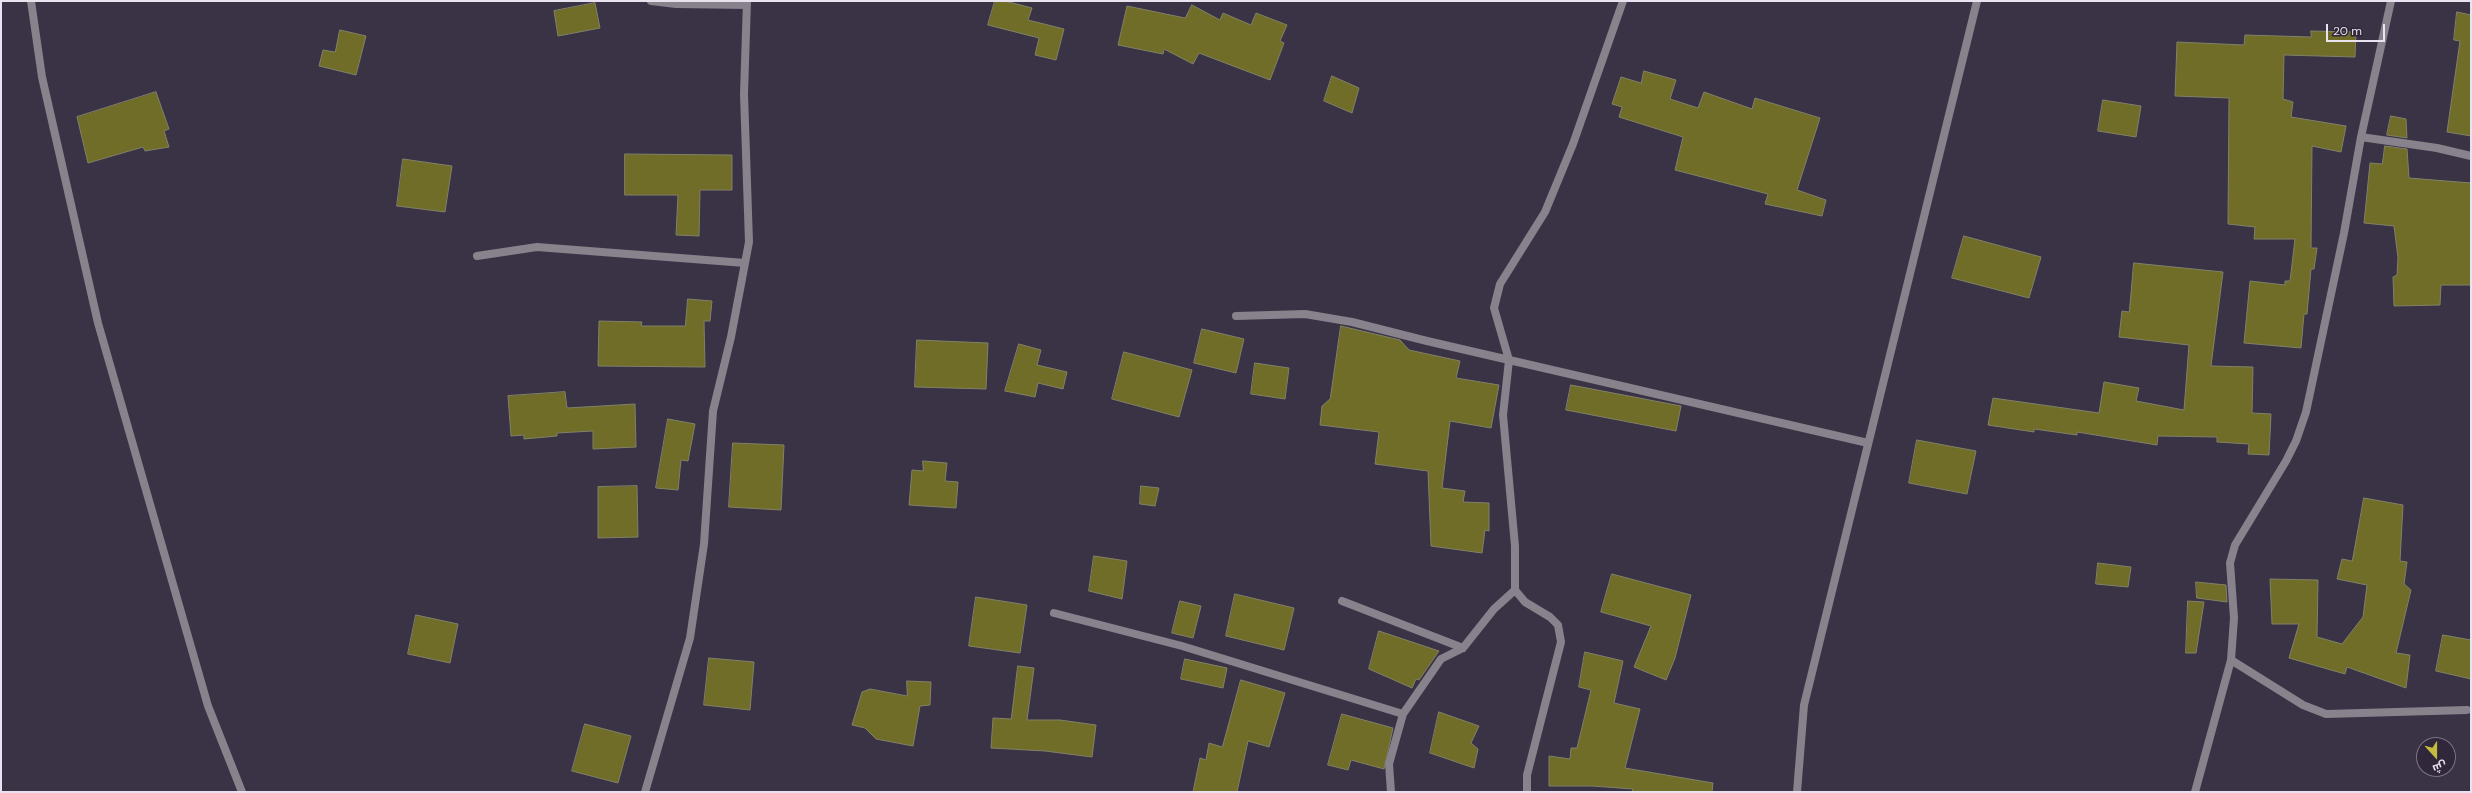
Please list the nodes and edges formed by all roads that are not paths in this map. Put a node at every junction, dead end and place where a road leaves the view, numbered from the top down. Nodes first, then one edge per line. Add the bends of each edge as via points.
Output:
1 (31, 1) edge
2 (651, 1) edge
3 (1623, 1) edge
4 (1977, 1) edge
5 (2391, 1) edge
6 (747, 3) edge
7 (2361, 137) junction
8 (2471, 156) edge
9 (477, 256) dead end
10 (745, 263) junction
11 (1236, 316) dead end
12 (1509, 360) junction
13 (1868, 443) junction
14 (1515, 590) junction
15 (1342, 601) dead end
16 (1054, 613) dead end
17 (1463, 648) junction
18 (2231, 660) junction
19 (2467, 710) dead end
20 (1403, 714) junction
21 (242, 792) edge
22 (645, 792) edge
23 (1391, 792) edge
24 (1527, 792) edge
25 (1797, 792) edge
26 (2195, 792) edge

1 - 21 street via 42,77 98,323 208,706
2 - 6 street via 676,4
3 - 12 street via 1573,144 1545,212 1500,284 1494,308
4 - 13 street
5 - 7 street
6 - 10 street via 744,94 749,242
7 - 8 street
7 - 18 street via 2344,234 2306,412 2296,441 2235,545 2230,563 2234,618
9 - 10 street via 537,246
10 - 22 street via 713,411 704,544 690,638
11 - 12 street via 1305,314 1352,322
12 - 13 street
12 - 14 street via 1503,415 1514,546
13 - 25 street via 1804,705
14 - 17 street via 1494,609
14 - 24 street via 1525,602 1558,625 1561,642 1527,775
15 - 17 street
16 - 20 street via 1182,646
17 - 20 street via 1441,659
18 - 19 street via 2303,705 2326,714
18 - 26 street
20 - 23 street via 1389,764

